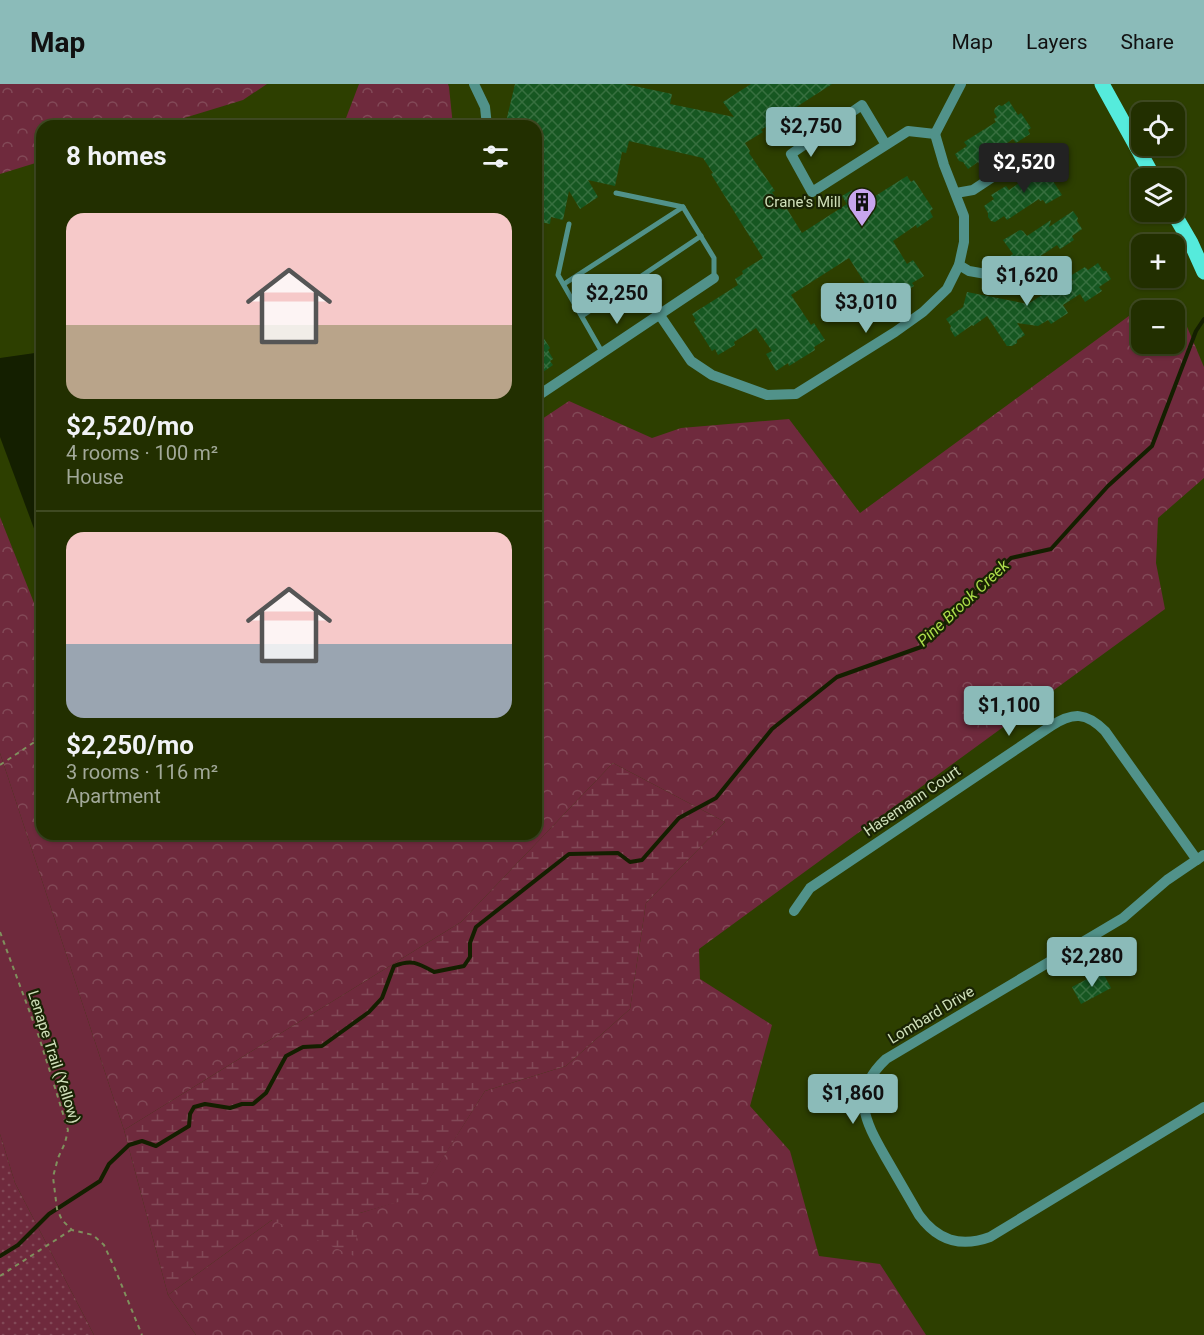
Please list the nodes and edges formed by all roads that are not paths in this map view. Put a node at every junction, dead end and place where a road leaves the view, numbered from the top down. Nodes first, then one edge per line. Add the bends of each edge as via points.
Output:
1 (474, 84) edge
2 (961, 84) edge
3 (1102, 84) edge
4 (487, 120) edge
5 (935, 134) junction
6 (886, 145) junction
7 (1023, 157) dead end
8 (1148, 168) edge
9 (616, 193) dead end
10 (956, 194) junction
11 (683, 207) junction
12 (1179, 222) edge
13 (569, 224) dead end
14 (701, 236) junction
15 (1066, 261) dead end
16 (959, 265) junction
17 (1204, 272) edge
18 (714, 278) joint
19 (564, 284) junction
20 (659, 314) junction
21 (582, 316) junction
22 (603, 352) junction
23 (542, 393) edge
24 (1200, 857) edge
25 (794, 911) dead end
26 (1204, 1107) edge

1 - 4 street via 486,107
2 - 5 street
3 - 8 main road
5 - 6 street via 908,131
5 - 10 street
6 - 6 street via 812,192 791,154 862,105
7 - 10 street via 973,190
9 - 11 lane
10 - 16 street via 964,216
11 - 14 lane
11 - 19 lane
12 - 17 main road
13 - 19 lane via 558,275
14 - 18 lane via 714,258
14 - 21 lane
15 - 16 street via 1035,280 1026,281 969,271
16 - 20 street via 947,289 923,312 795,394 767,395 712,375 690,361
18 - 20 street
19 - 21 lane
20 - 22 street
21 - 22 lane
22 - 23 street
24 - 25 street, Hasemann Court via 1105,730 1088,717 1071,716 810,888
24 - 26 street, Lombard Drive via 1123,918 886,1059 866,1088 864,1112 871,1132 926,1225 935,1233 968,1242 990,1237

